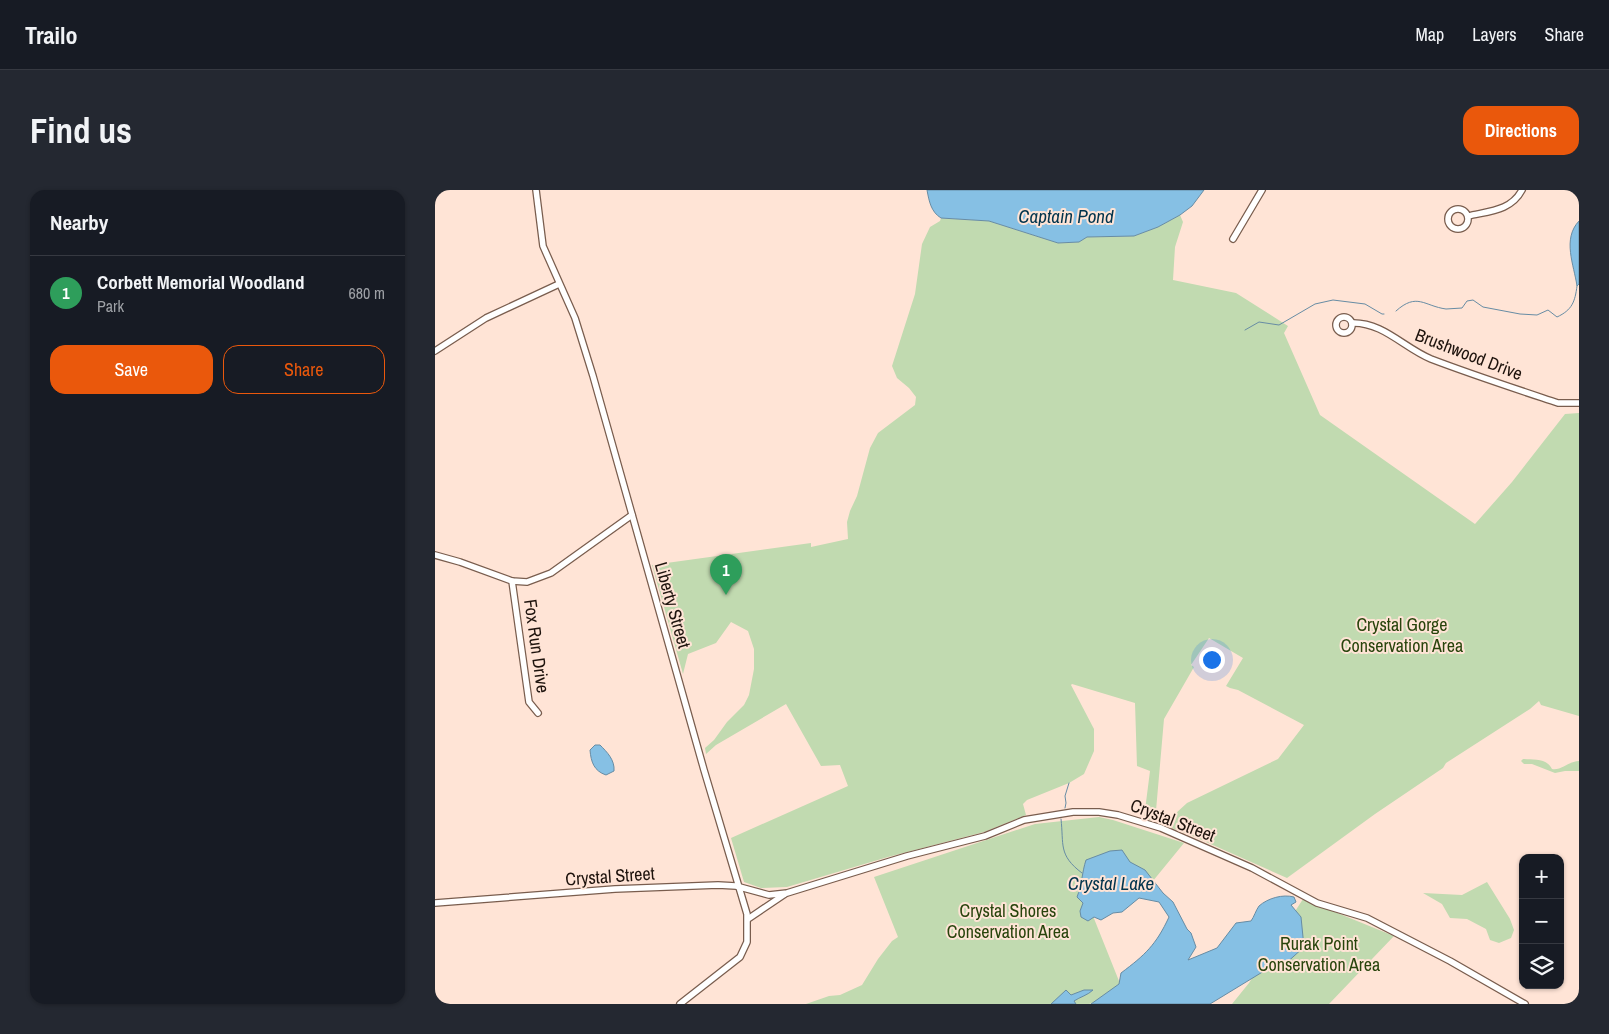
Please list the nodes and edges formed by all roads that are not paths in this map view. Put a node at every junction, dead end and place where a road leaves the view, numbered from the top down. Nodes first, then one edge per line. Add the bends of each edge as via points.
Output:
1 (536, 190) edge
2 (1262, 190) edge
3 (1522, 190) edge
4 (1468, 216) dead end
5 (1233, 239) dead end
6 (559, 284) junction
7 (1352, 323) dead end
8 (435, 351) edge
9 (1579, 403) edge
10 (633, 515) junction
11 (435, 555) edge
12 (512, 580) junction
13 (538, 713) dead end
14 (739, 887) junction
15 (787, 893) junction
16 (435, 903) edge
17 (748, 919) junction
18 (680, 1004) edge
19 (1525, 1004) edge

1 - 6 street, Liberty Street via 543,246
2 - 5 street
3 - 4 street via 1509,205
6 - 8 street via 486,318
6 - 10 street, Liberty Street via 577,322
7 - 9 street, Brushwood Drive via 1374,325 1421,354 1457,368 1559,403
10 - 12 street via 551,573 527,582
10 - 14 street, Liberty Street
11 - 12 street
12 - 13 street, Fox Run Drive via 529,702
14 - 15 street, Crystal Street via 769,894
14 - 16 street, Crystal Street via 637,888
14 - 17 street, Liberty Street
15 - 17 street, Crystal Street
15 - 19 street, Crystal Street via 968,841 1023,820 1099,812 1161,828 1252,868 1317,902 1367,918
17 - 18 street, Liberty Street via 747,942 740,957

